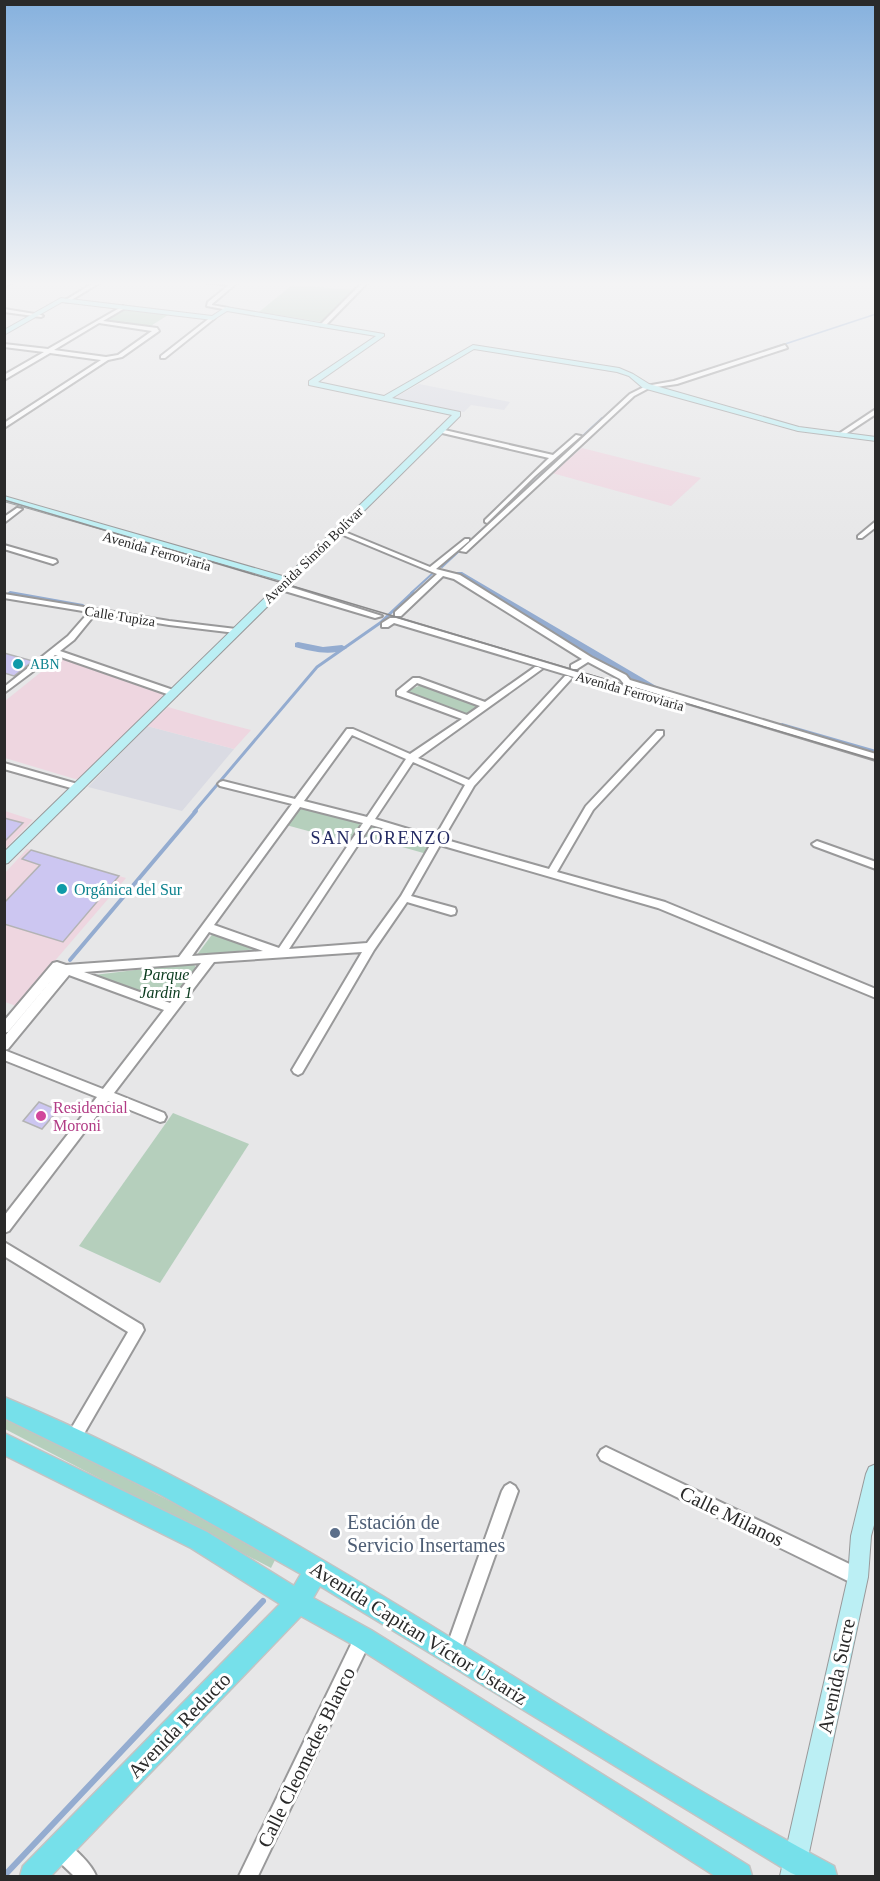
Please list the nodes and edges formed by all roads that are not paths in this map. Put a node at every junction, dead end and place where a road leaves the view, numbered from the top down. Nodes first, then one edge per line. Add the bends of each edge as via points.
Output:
1 (18, 370) edge
2 (90, 370) edge
3 (331, 370) edge
4 (434, 370) edge
5 (617, 370) edge
6 (713, 370) edge
7 (4, 378) edge
8 (644, 386) junction
9 (385, 399) junction
10 (876, 411) edge
11 (4, 426) edge
12 (440, 431) junction
13 (842, 434) junction
14 (876, 439) edge
15 (555, 457) junction
16 (4, 498) edge
17 (4, 505) edge
18 (19, 509) junction
19 (4, 521) edge
20 (876, 523) edge
21 (338, 531) junction
22 (860, 537) dead end
23 (4, 547) edge
24 (464, 551) dead end
25 (53, 562) dead end
26 (431, 570) junction
27 (443, 572) junction
28 (284, 584) junction
29 (4, 596) edge
30 (93, 612) junction
31 (398, 614) dead end
32 (378, 616) dead end
33 (385, 625) dead end
34 (236, 632) junction
35 (55, 652) junction
36 (588, 659) junction
37 (574, 667) dead end
38 (538, 669) dead end
39 (568, 678) dead end
40 (4, 691) edge
41 (173, 693) junction
42 (486, 705) junction
43 (468, 718) junction
44 (660, 733) dead end
45 (876, 757) edge
46 (411, 758) junction
47 (876, 765) edge
48 (4, 766) edge
49 (223, 784) dead end
50 (470, 784) junction
51 (78, 787) junction
52 (298, 803) junction
53 (369, 821) junction
54 (437, 840) junction
55 (817, 844) dead end
56 (4, 860) edge
57 (876, 866) edge
58 (552, 872) junction
59 (405, 898) junction
60 (451, 911) dead end
61 (208, 927) junction
62 (370, 947) junction
63 (281, 953) junction
64 (211, 958) junction
65 (183, 960) junction
66 (62, 967) junction
67 (876, 994) edge
68 (173, 1009) junction
69 (4, 1029) edge
70 (4, 1046) edge
71 (4, 1055) edge
72 (298, 1070) dead end
73 (106, 1094) junction
74 (160, 1117) dead end
75 (4, 1227) edge
76 (4, 1248) edge
77 (4, 1407) edge
78 (73, 1439) junction
79 (4, 1443) edge
80 (606, 1455) dead end
81 (876, 1474) edge
82 (510, 1491) dead end
83 (317, 1569) junction
84 (858, 1577) junction
85 (298, 1602) junction
86 (363, 1638) junction
87 (452, 1654) junction
88 (60, 1849) junction
89 (793, 1869) edge
90 (33, 1876) edge
91 (87, 1876) edge
92 (248, 1876) edge
93 (739, 1876) edge
94 (824, 1876) edge

1 - 7 street
2 - 11 street
3 - 9 street, Avenida Simón Bolívar via 312,383
4 - 9 street
5 - 8 street
6 - 8 street via 675,382
8 - 13 street via 777,424
8 - 15 street via 627,392
8 - 24 street
9 - 12 street, Avenida Simón Bolívar via 457,414
10 - 13 street
12 - 15 street
12 - 21 street, Avenida Simón Bolívar
13 - 14 street
15 - 26 street
16 - 28 street, Avenida Ferroviaria
17 - 18 street, Avenida Ferroviaria
18 - 19 street
18 - 28 street, Avenida Ferroviaria
20 - 22 street
21 - 26 street
21 - 28 street, Avenida Simón Bolívar
23 - 25 street
26 - 27 street
27 - 31 street
27 - 36 street
28 - 32 street, Avenida Ferroviaria
28 - 34 street, Avenida Simón Bolívar
29 - 30 street, Calle Tupiza
30 - 34 street, Calle Tupiza
30 - 35 street
33 - 47 street, Avenida Ferroviaria via 393,621
34 - 41 street, Avenida Simón Bolívar
35 - 40 street
35 - 41 street
36 - 37 street, Avenida Ferroviaria
36 - 45 street, Avenida Ferroviaria via 645,690
38 - 42 street
39 - 50 street
41 - 51 street, Avenida Simón Bolívar
42 - 43 street
42 - 43 street via 416,680 400,693
43 - 46 street
44 - 58 street via 589,808
46 - 50 street
46 - 52 street via 350,731
46 - 53 street
48 - 51 street
49 - 52 street
50 - 54 street
51 - 56 street, Avenida Simón Bolívar
52 - 53 street
52 - 61 street
53 - 54 street
53 - 63 street
54 - 58 street
54 - 59 street
55 - 57 street
58 - 67 street via 661,905
59 - 60 street
59 - 62 street
61 - 63 street
61 - 65 street
62 - 63 street
62 - 72 street
63 - 64 street
64 - 65 street
64 - 68 street
65 - 66 street
66 - 68 street
66 - 69 street
66 - 70 street
68 - 73 street
71 - 73 street
73 - 74 street
73 - 75 street
76 - 78 street via 137,1330
77 - 78 main road, Avenida Capitan Víctor Ustariz
78 - 83 main road, Avenida Capitan Víctor Ustariz
79 - 85 main road, Avenida Capitan Víctor Ustariz via 199,1540
80 - 84 street, Calle Milanos
81 - 84 street, Avenida Sucre via 861,1536
82 - 87 street
83 - 85 main road, Avenida Reducto
83 - 87 main road, Avenida Capitan Víctor Ustariz
84 - 89 street, Avenida Sucre
85 - 86 main road, Avenida Capitan Víctor Ustariz
85 - 88 main road, Avenida Reducto
86 - 92 street, Calle Cleomedes Blanco
86 - 93 main road, Avenida Capitan Víctor Ustariz
87 - 89 main road, Avenida Capitan Víctor Ustariz
88 - 90 main road, Avenida Reducto
88 - 91 street
89 - 94 main road, Avenida Capitan Víctor Ustariz

